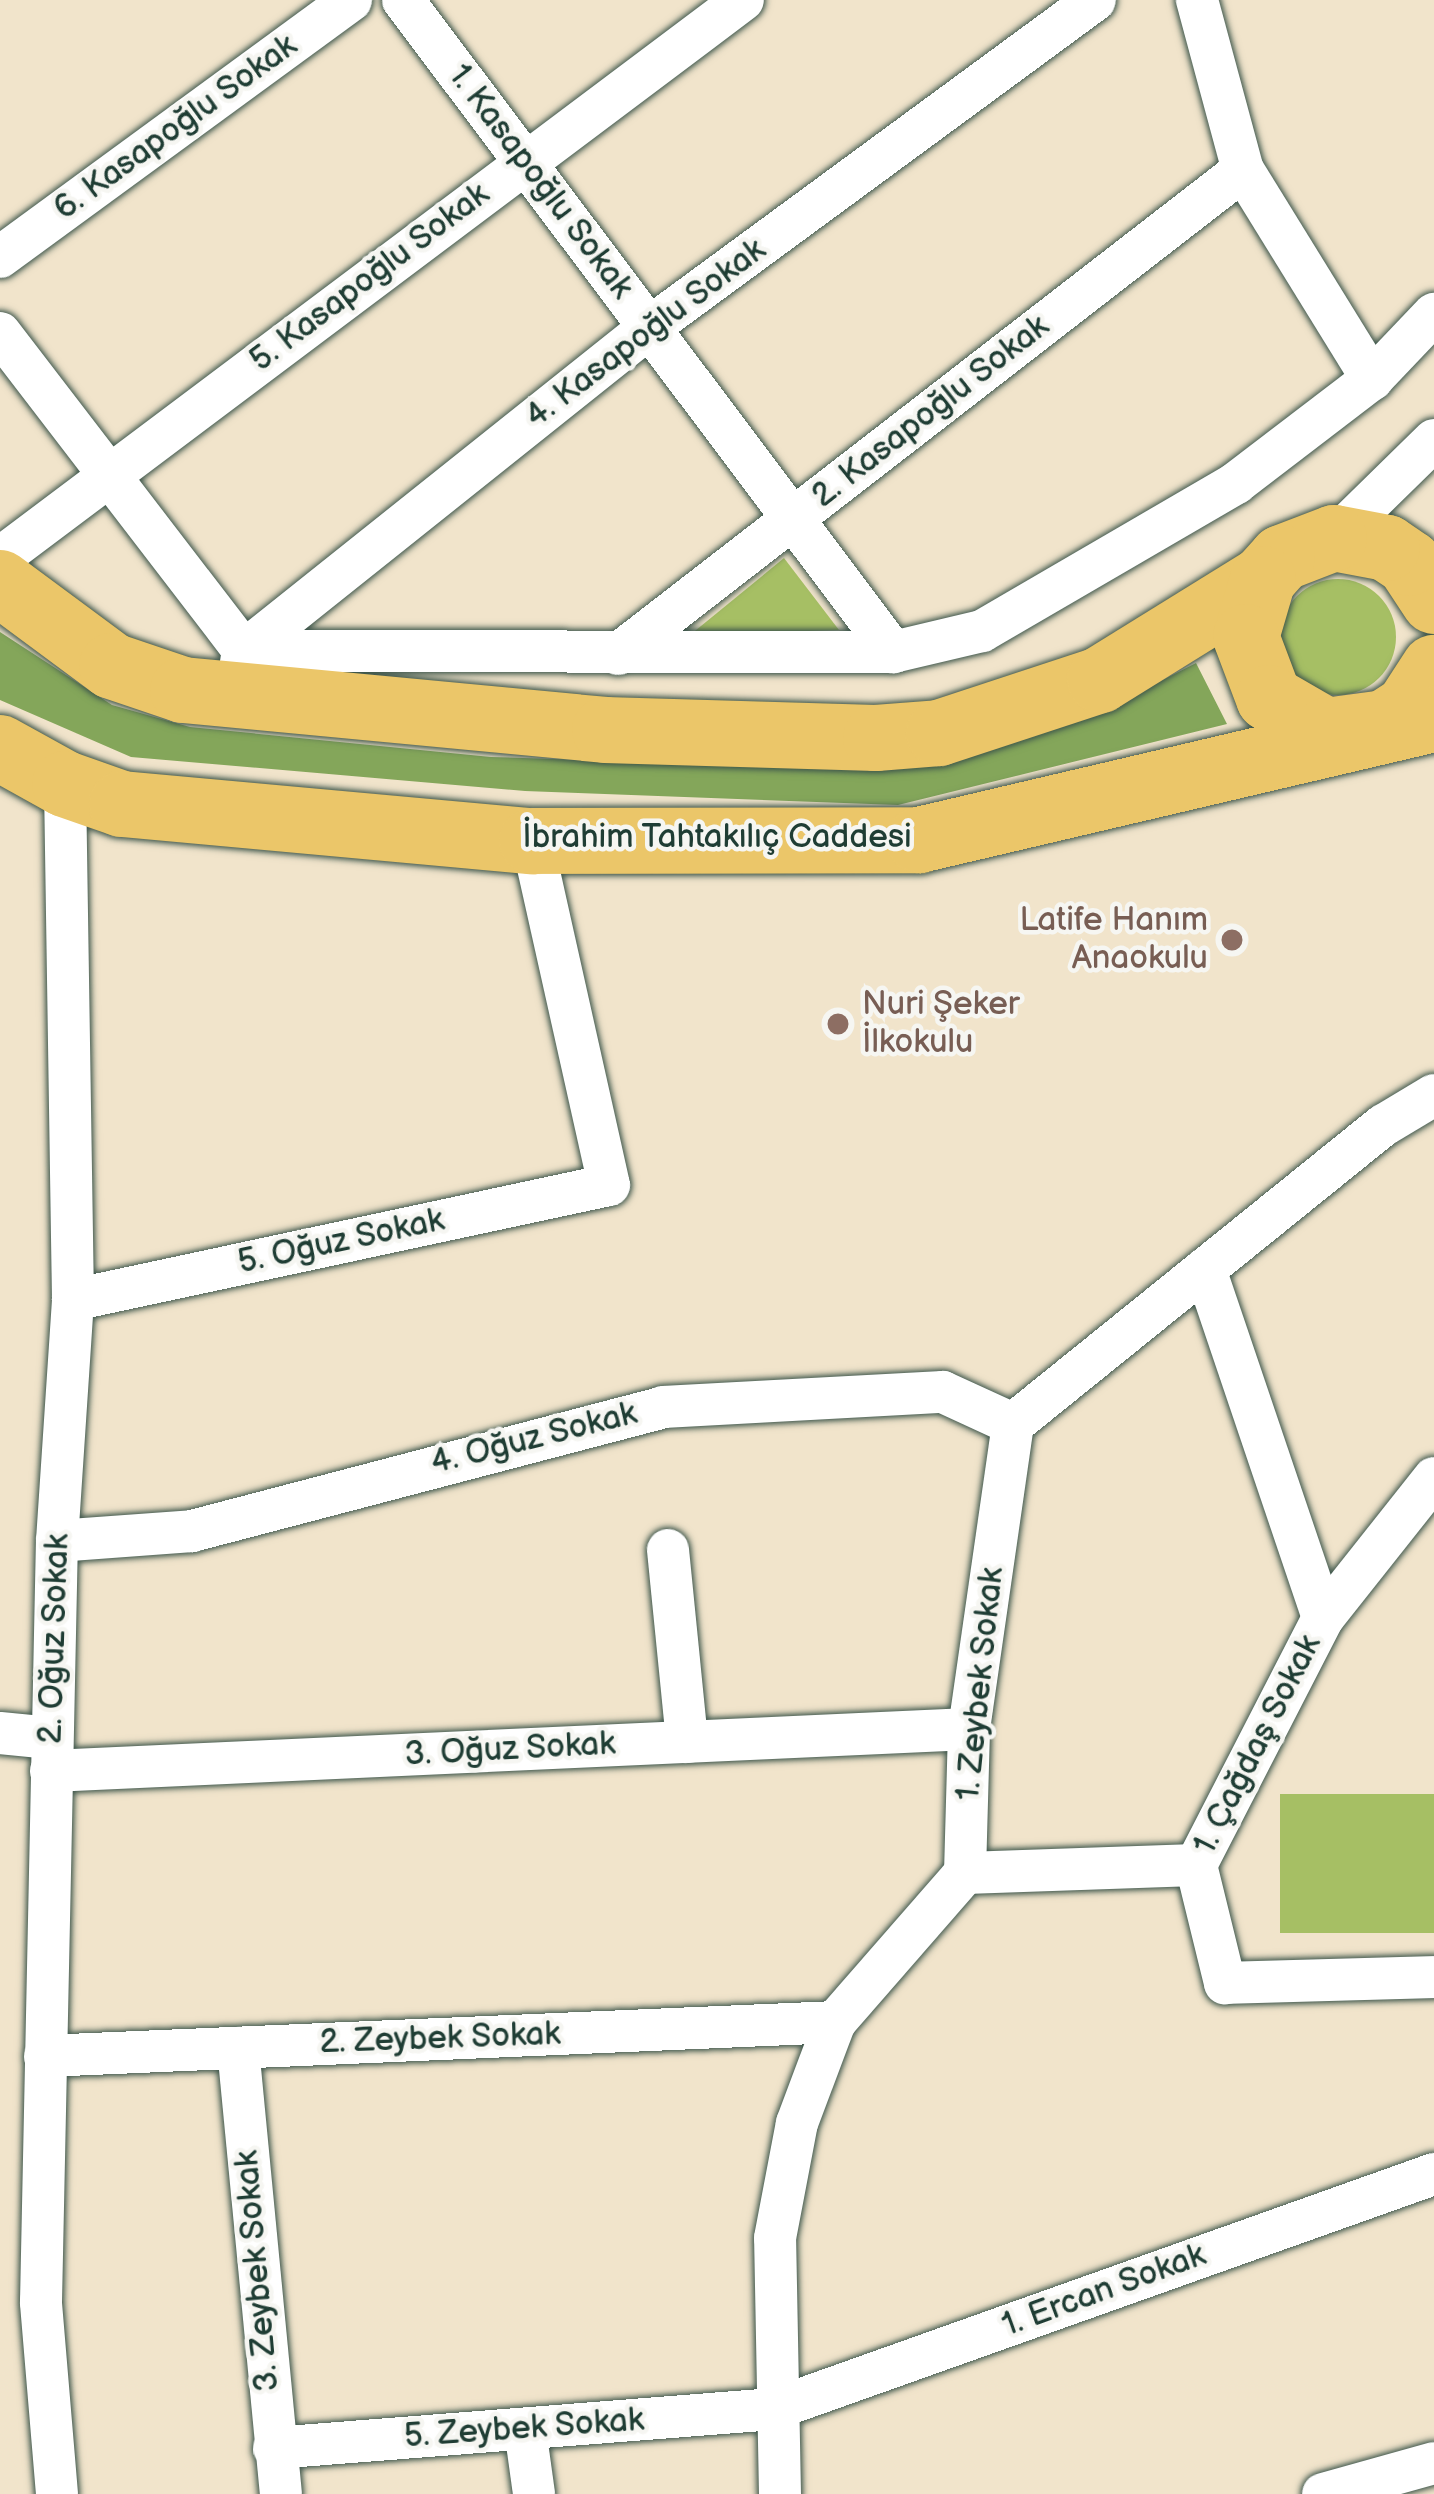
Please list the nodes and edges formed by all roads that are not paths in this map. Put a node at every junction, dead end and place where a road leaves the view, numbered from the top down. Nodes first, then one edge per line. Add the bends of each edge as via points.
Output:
1 (351, 0) edge
2 (403, 0) edge
3 (743, 0) edge
4 (1095, 0) edge
5 (1197, 0) edge
6 (525, 162) junction
7 (1244, 170) junction
8 (0, 257) edge
9 (1434, 314) edge
10 (650, 327) junction
11 (0, 333) edge
12 (1372, 379) junction
13 (1434, 440) edge
14 (108, 474) junction
15 (793, 519) junction
16 (1385, 545) edge
17 (0, 558) edge
18 (1263, 579) junction
19 (0, 583) edge
20 (1434, 602) edge
21 (893, 652) junction
22 (619, 654) junction
23 (1434, 668) edge
24 (237, 674) junction
25 (1434, 719) edge
26 (1359, 731) junction
27 (0, 748) edge
28 (64, 784) junction
29 (532, 841) junction
30 (1434, 1095) edge
31 (1205, 1269) junction
32 (74, 1300) junction
33 (1013, 1424) junction
34 (1434, 1478) edge
35 (57, 1541) junction
36 (668, 1550) dead end
37 (1323, 1618) junction
38 (969, 1729) junction
39 (0, 1733) edge
40 (687, 1742) junction
41 (51, 1754) junction
42 (1196, 1865) junction
43 (965, 1873) junction
44 (1434, 1977) edge
45 (835, 2022) junction
46 (238, 2048) junction
47 (45, 2056) junction
48 (1434, 2174) edge
49 (774, 2409) junction
50 (525, 2428) junction
51 (274, 2448) junction
52 (1434, 2463) edge
53 (57, 2494) edge
54 (281, 2494) edge
55 (534, 2494) edge
56 (780, 2494) edge
57 (1323, 2494) edge

1 - 8 street, 6. Kasapoğlu Sokak
2 - 6 street, 1. Kasapoğlu Sokak
3 - 6 street, 5. Kasapoğlu Sokak
4 - 10 street, 4. Kasapoğlu Sokak
5 - 7 street
6 - 10 street, 1. Kasapoğlu Sokak
6 - 14 street, 5. Kasapoğlu Sokak
7 - 12 street
7 - 15 street, 2. Kasapoğlu Sokak
9 - 12 street
10 - 15 street, 1. Kasapoğlu Sokak
10 - 24 street, 4. Kasapoğlu Sokak
11 - 14 street
12 - 21 street via 1236,483 982,632
13 - 16 street
14 - 17 street, 5. Kasapoğlu Sokak
14 - 24 street
15 - 21 street, 1. Kasapoğlu Sokak
15 - 22 street, 2. Kasapoğlu Sokak
16 - 18 main road via 1282,558
16 - 20 main road via 1409,563
18 - 24 main road via 1100,680 939,733 876,739 605,730
18 - 26 main road via 1246,637 1251,669 1269,698 1310,725
19 - 24 main road via 112,666
21 - 22 street
22 - 24 street
23 - 26 main road via 1408,708
25 - 26 main road, İbrahim Tahtakılıç Caddesi
26 - 29 main road, İbrahim Tahtakılıç Caddesi via 919,840
27 - 28 main road, İbrahim Tahtakılıç Caddesi
28 - 29 main road, İbrahim Tahtakılıç Caddesi via 122,804
28 - 32 street, 2. Oğuz Sokak
29 - 32 street, 5. Oğuz Sokak via 609,1185
30 - 31 street via 1384,1125
31 - 33 street
31 - 37 street
32 - 35 street, 2. Oğuz Sokak
33 - 35 street, 4. Oğuz Sokak via 943,1391 663,1407 192,1531
33 - 38 street, 1. Zeybek Sokak
34 - 37 street, 1. Çağdaş Sokak
35 - 41 street, 2. Oğuz Sokak
36 - 40 street
37 - 42 street, 1. Çağdaş Sokak
38 - 40 street, 3. Oğuz Sokak
38 - 43 street, 1. Zeybek Sokak
39 - 41 street, 3. Oğuz Sokak
40 - 41 street, 3. Oğuz Sokak
41 - 47 street, 2. Oğuz Sokak
42 - 43 street
42 - 44 street, 1. Çağdaş Sokak via 1225,1983
43 - 45 street
45 - 46 street, 2. Zeybek Sokak
45 - 49 street via 797,2123 775,2238
46 - 47 street, 2. Zeybek Sokak
46 - 51 street, 3. Zeybek Sokak
47 - 53 street, 2. Oğuz Sokak via 41,2302
48 - 49 street, 1. Ercan Sokak
49 - 50 street, 5. Zeybek Sokak
49 - 56 street
50 - 51 street, 5. Zeybek Sokak
50 - 55 street
51 - 54 street, 3. Zeybek Sokak
52 - 57 street

